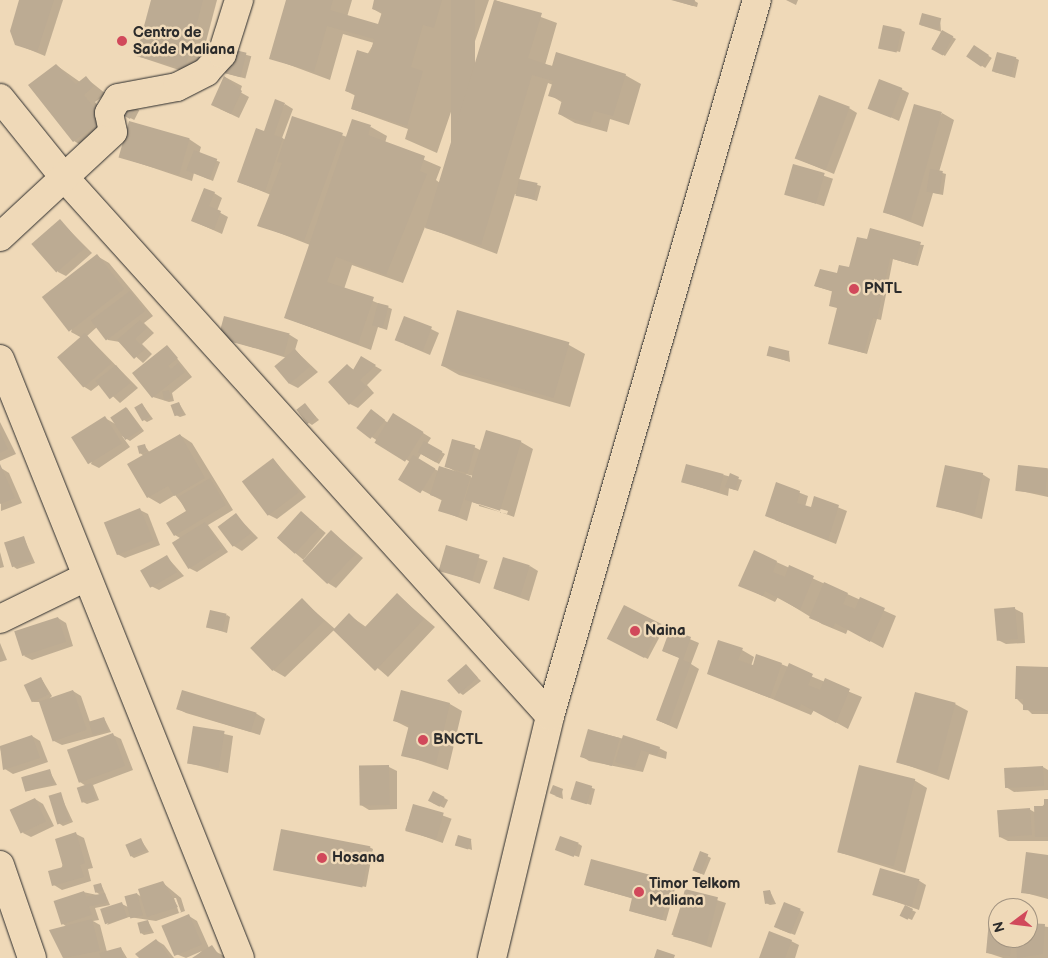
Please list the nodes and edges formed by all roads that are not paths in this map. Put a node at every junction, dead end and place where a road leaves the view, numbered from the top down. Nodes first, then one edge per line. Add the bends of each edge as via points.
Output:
1 (239, 0) edge
2 (757, 0) edge
3 (0, 98) edge
4 (63, 176) junction
5 (0, 237) edge
6 (0, 359) edge
7 (86, 577) junction
8 (0, 619) edge
9 (550, 716) junction
10 (0, 865) edge
11 (32, 958) edge
12 (240, 958) edge
13 (492, 958) edge

1 - 4 street via 222,54 206,72 177,87 118,98 110,113 113,132
2 - 9 street
3 - 4 street
4 - 5 street
4 - 9 street
6 - 7 street
7 - 8 street
7 - 12 street
9 - 13 street
10 - 11 street

